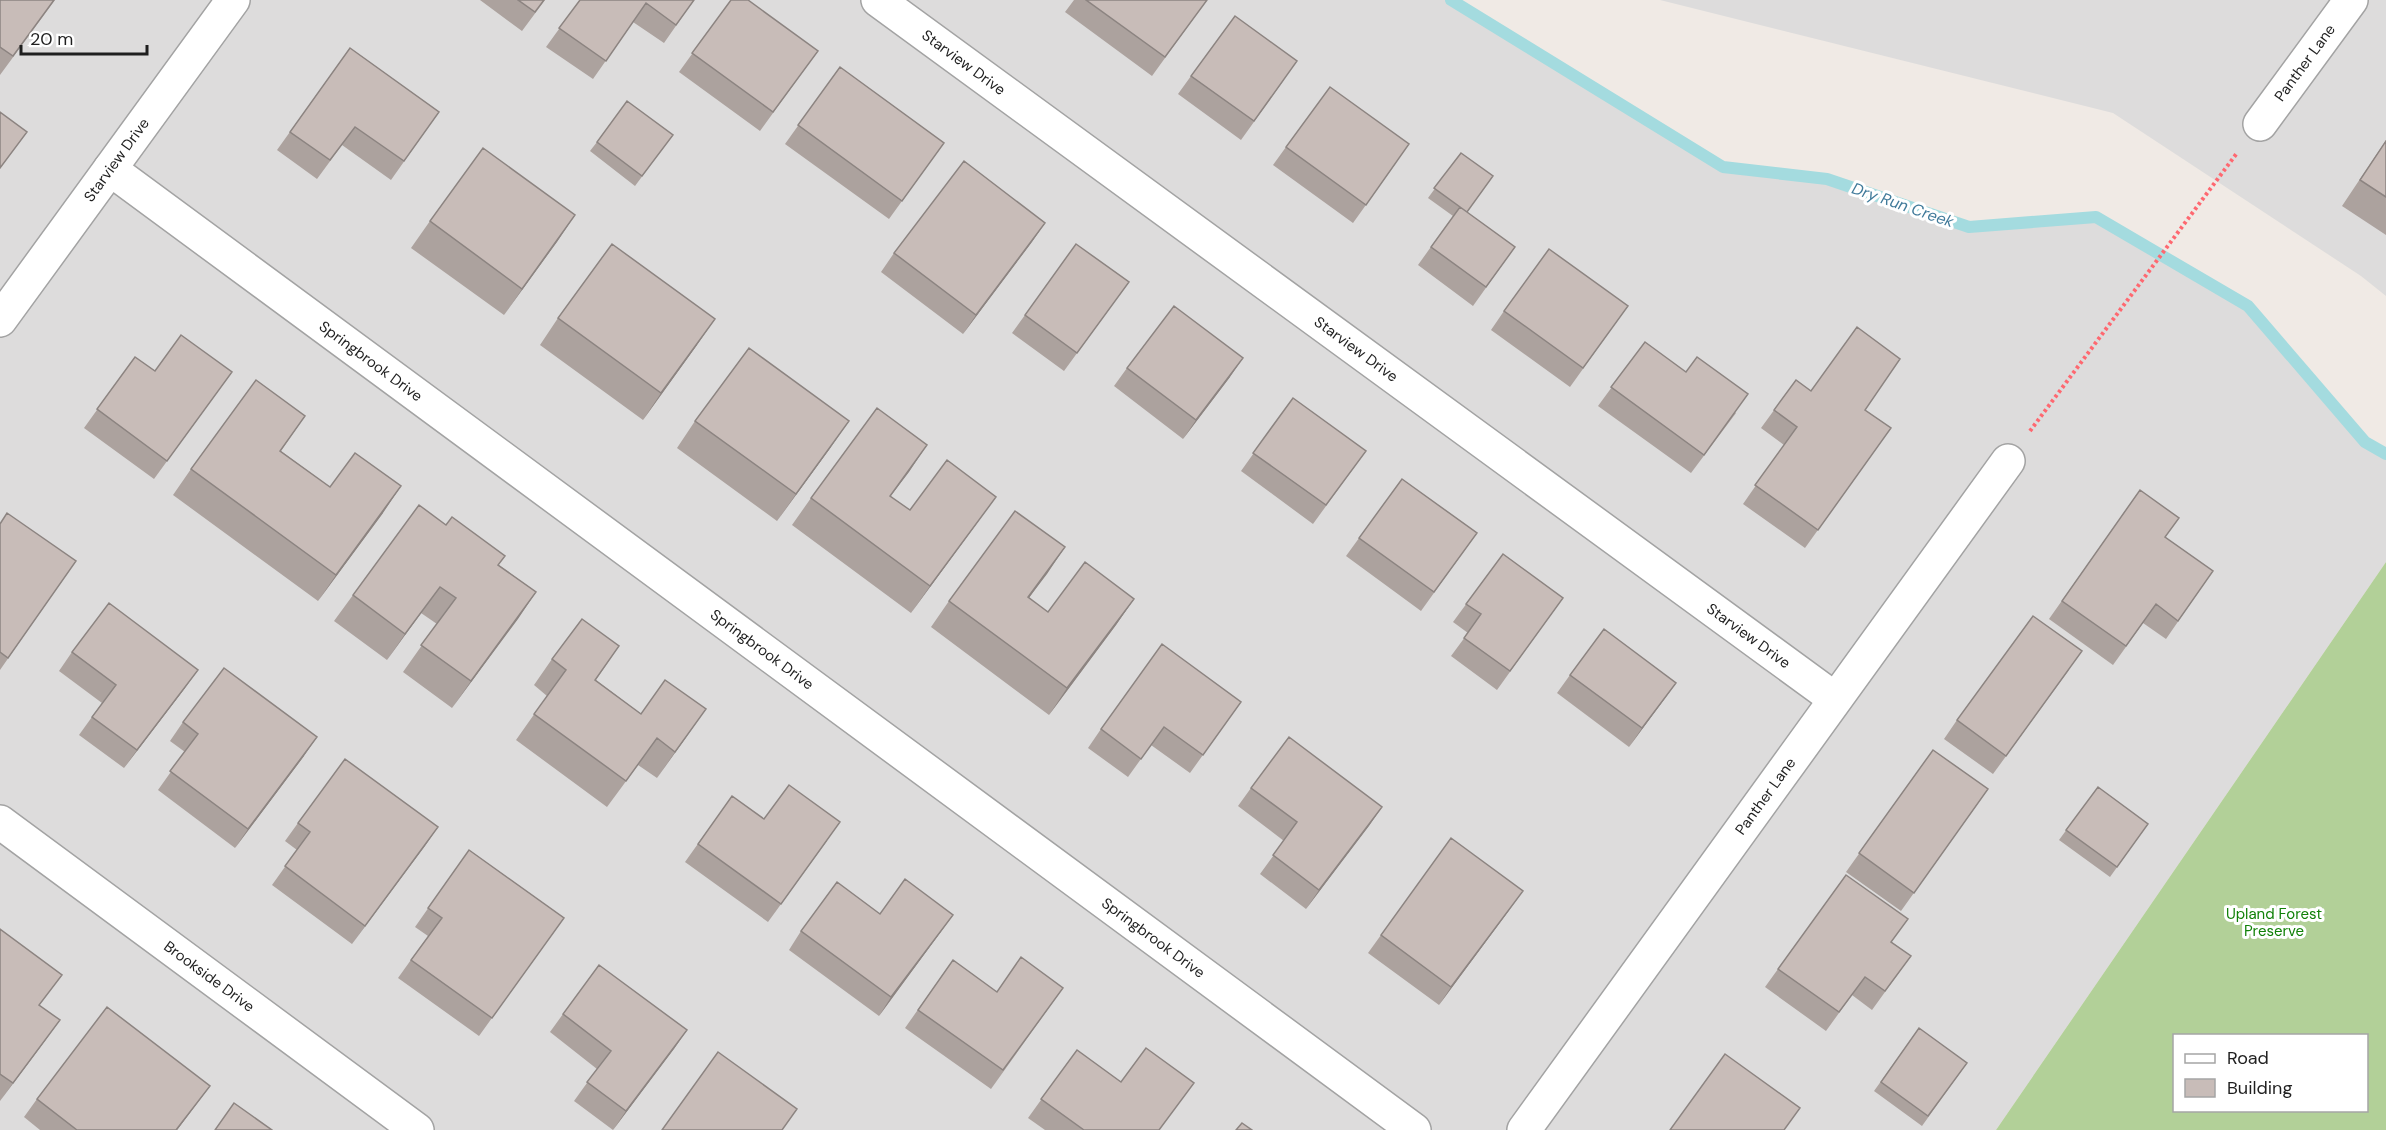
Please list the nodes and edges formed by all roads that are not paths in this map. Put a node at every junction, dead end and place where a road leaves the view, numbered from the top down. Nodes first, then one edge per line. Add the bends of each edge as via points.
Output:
1 (233, 0) edge
2 (878, 0) edge
3 (2351, 0) edge
4 (2260, 124) road end
5 (110, 169) junction
6 (0, 320) edge
7 (2008, 461) road end
8 (1835, 699) junction
9 (0, 822) edge
10 (417, 1130) edge
11 (1414, 1130) edge
12 (1524, 1130) edge

1 - 5 street, Starview Drive
2 - 8 street, Starview Drive
3 - 4 street, Panther Lane
5 - 6 street, Starview Drive
5 - 11 street, Springbrook Drive
7 - 8 street, Panther Lane
8 - 12 street, Panther Lane
9 - 10 street, Brookside Drive

